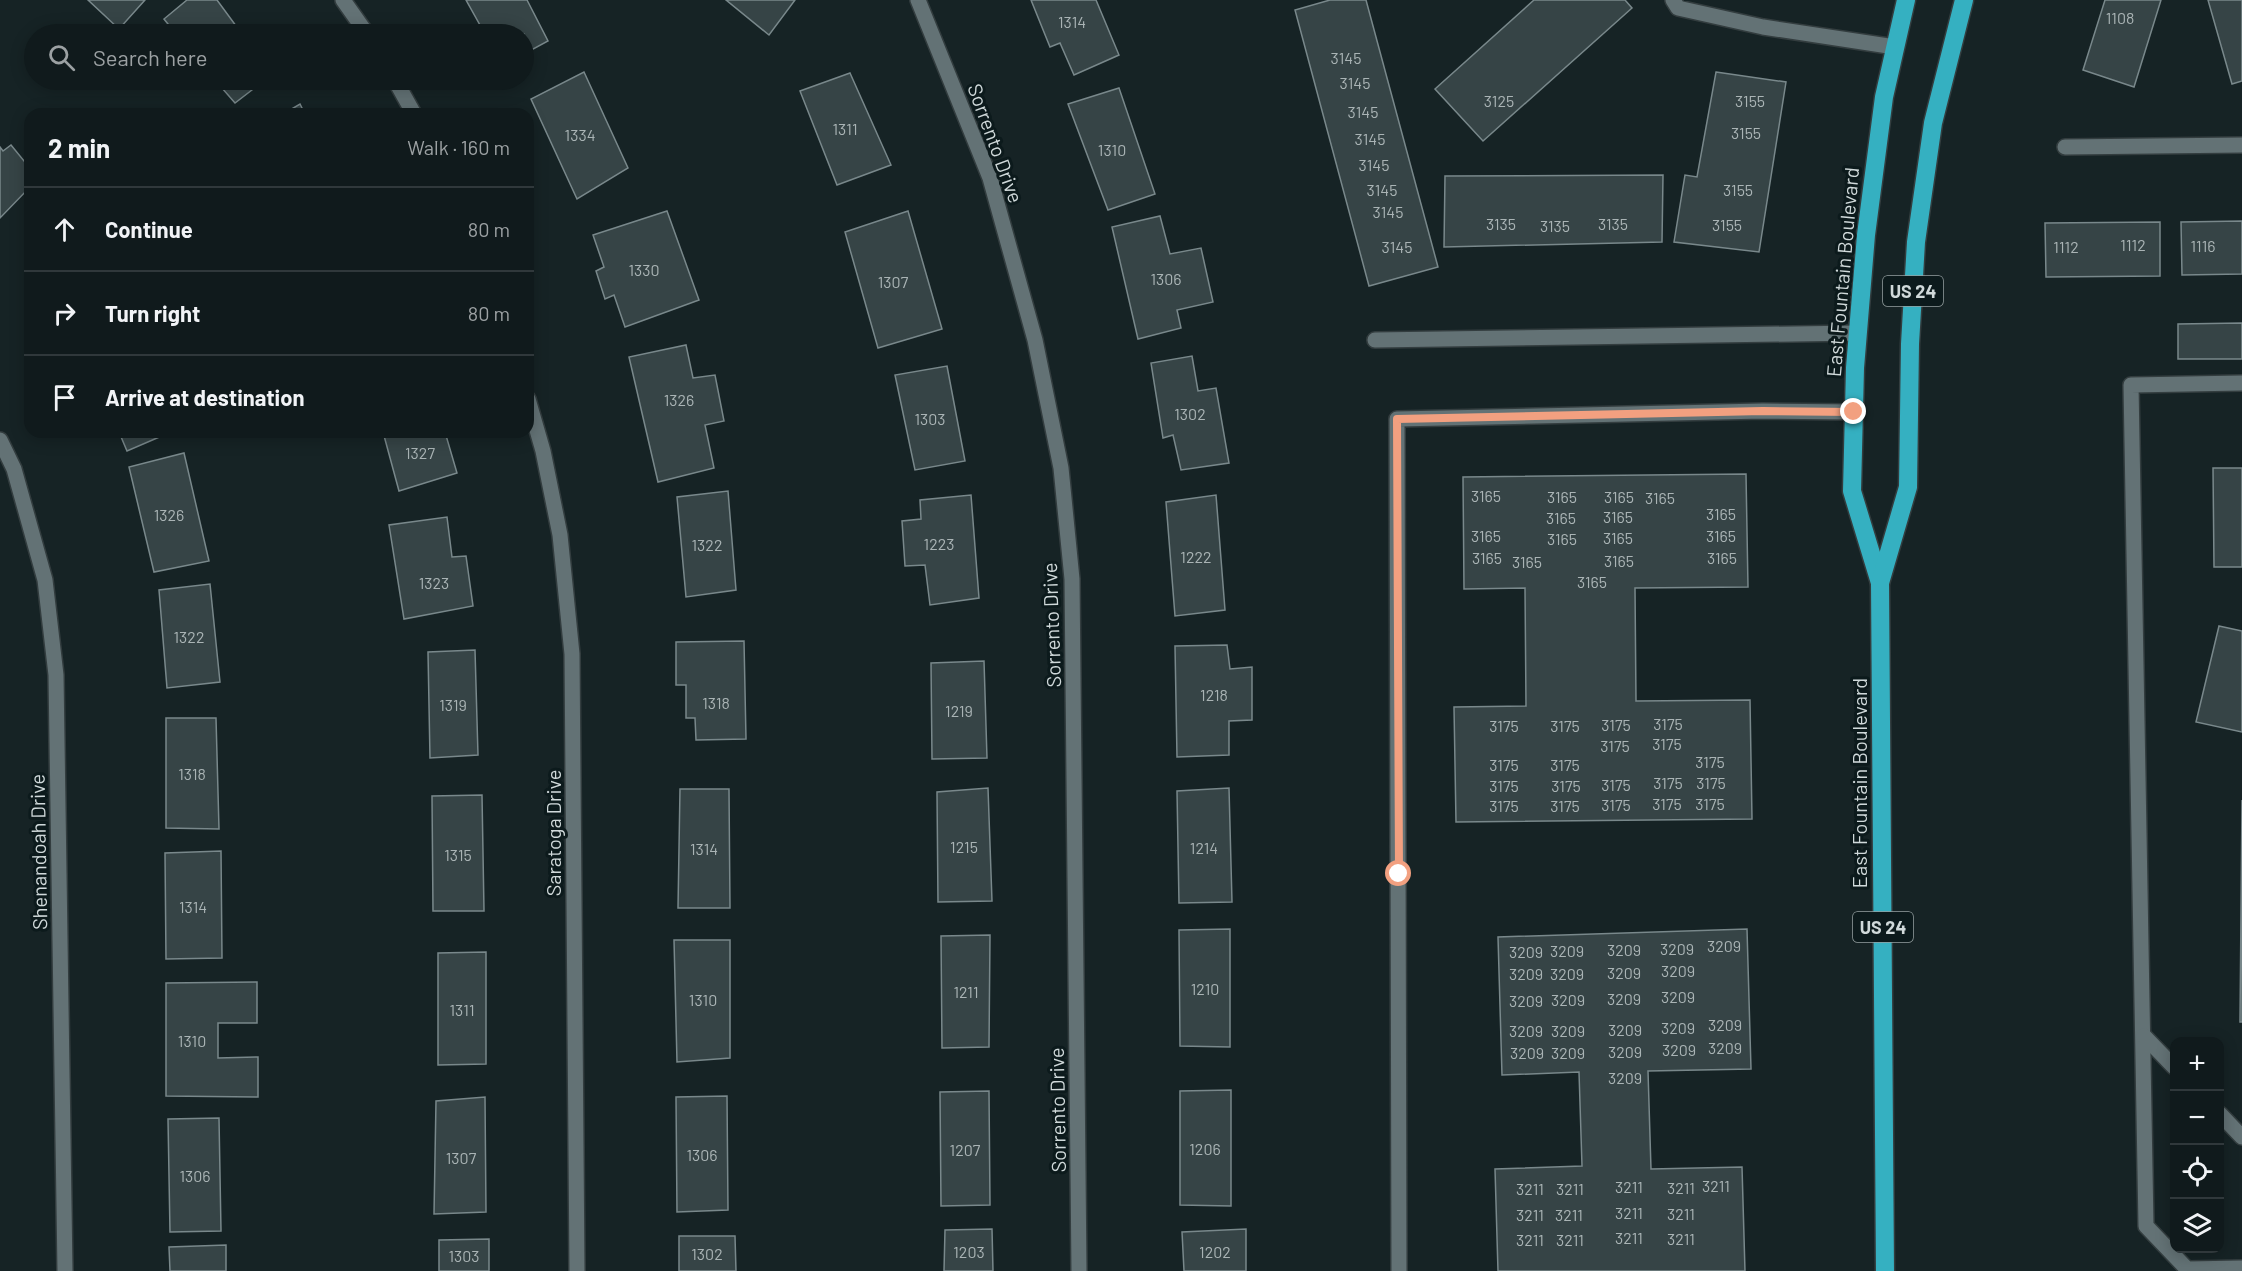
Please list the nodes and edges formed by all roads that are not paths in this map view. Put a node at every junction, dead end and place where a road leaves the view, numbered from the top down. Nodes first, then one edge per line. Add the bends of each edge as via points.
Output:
1 (343, 0) edge
2 (918, 0) edge
3 (1673, 0) edge
4 (1906, 0) edge
5 (1964, 0) edge
6 (360, 24) edge
7 (1895, 46) junction
8 (401, 90) edge
9 (411, 108) edge
10 (2242, 145) edge
11 (2065, 147) dead end
12 (1857, 333) junction
13 (1375, 340) dead end
14 (2242, 383) edge
15 (1854, 412) junction
16 (534, 420) edge
17 (0, 440) edge
18 (1880, 583) junction
19 (2144, 1036) junction
20 (2170, 1062) edge
21 (2224, 1118) edge
22 (2242, 1137) edge
23 (2242, 1268) edge
24 (65, 1271) edge
25 (577, 1271) edge
26 (1079, 1271) edge
27 (1400, 1271) edge
28 (1885, 1271) edge

1 - 6 street
2 - 26 street, Sorrento Drive via 990,178 1035,340 1061,468 1072,579
3 - 7 street via 1678,8 1762,27
4 - 7 highway, East Fountain Boulevard / US 24
5 - 18 highway, East Fountain Boulevard / US 24 via 1933,123 1916,242 1908,487
7 - 12 highway, East Fountain Boulevard / US 24 via 1884,97
8 - 9 street
10 - 11 street
12 - 13 street
12 - 15 highway, East Fountain Boulevard / US 24
14 - 19 street via 2131,385
15 - 18 highway, East Fountain Boulevard / US 24 via 1852,491
15 - 27 street via 1397,419
16 - 25 street, Saratoga Drive via 560,535 572,654
17 - 24 street, Shenandoah Drive via 14,469 45,580 56,675
18 - 28 highway, East Fountain Boulevard / US 24
19 - 20 street
19 - 23 street via 2146,1227 2187,1269
21 - 22 street

